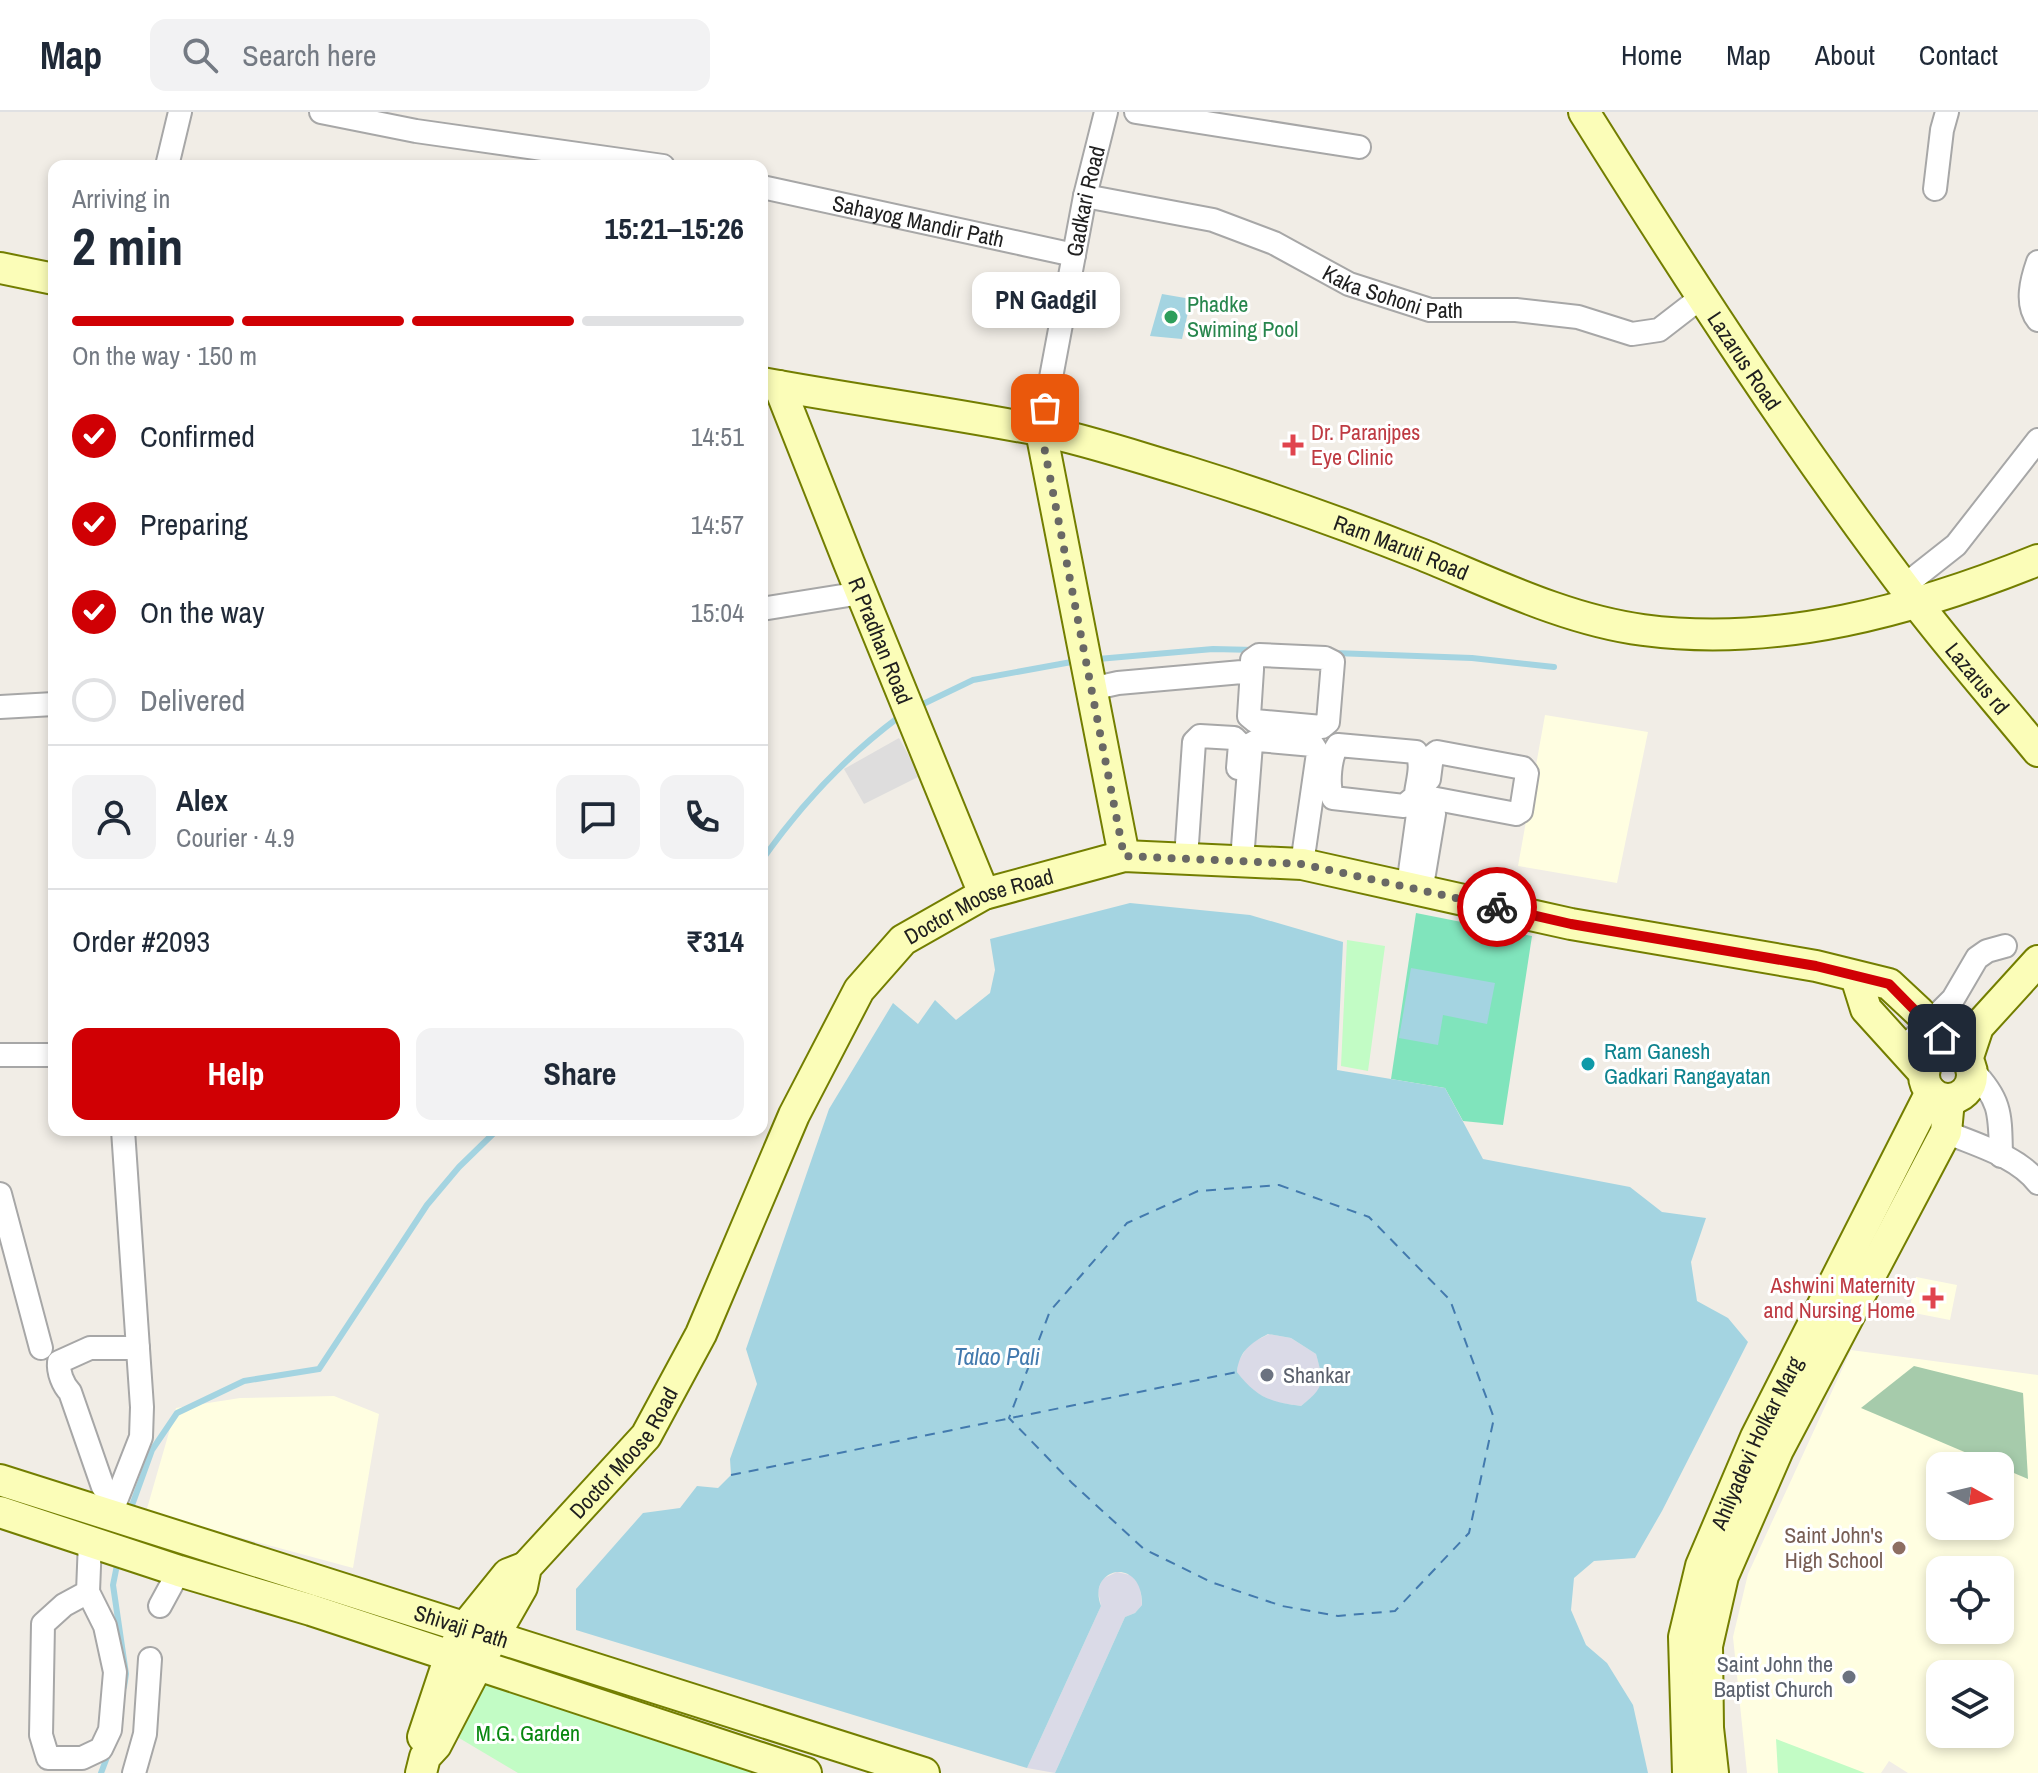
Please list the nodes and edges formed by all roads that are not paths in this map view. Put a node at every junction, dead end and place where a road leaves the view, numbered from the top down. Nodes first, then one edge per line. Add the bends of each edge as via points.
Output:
1 (180, 112) edge
2 (321, 112) edge
3 (1106, 112) edge
4 (1136, 112) edge
5 (1584, 112) edge
6 (1947, 112) edge
7 (1359, 147) dead end
8 (168, 160) edge
9 (621, 160) edge
10 (768, 188) edge
11 (1935, 189) dead end
12 (1085, 196) junction
13 (1074, 255) junction
14 (2038, 262) edge
15 (0, 268) edge
16 (48, 278) edge
17 (1703, 296) junction
18 (2038, 320) edge
19 (771, 385) edge
20 (1041, 431) junction
21 (2038, 440) edge
22 (2038, 560) edge
23 (861, 593) junction
24 (1910, 595) junction
25 (768, 608) edge
26 (1247, 671) junction
27 (1091, 689) junction
28 (48, 704) edge
29 (0, 707) edge
30 (1242, 731) dead end
31 (2038, 751) edge
32 (1423, 805) junction
33 (1484, 821) dead end
34 (1124, 856) junction
35 (1186, 858) junction
36 (1236, 860) junction
37 (1302, 864) junction
38 (1415, 888) junction
39 (984, 894) junction
40 (2005, 946) dead end
41 (2038, 961) edge
42 (1856, 977) junction
43 (1930, 1024) junction
44 (1903, 1049) junction
45 (0, 1055) edge
46 (48, 1055) edge
47 (1965, 1061) junction
48 (1935, 1088) junction
49 (1946, 1132) junction
50 (123, 1136) edge
51 (2001, 1156) junction
52 (2038, 1183) edge
53 (0, 1194) edge
54 (41, 1348) dead end
55 (138, 1348) junction
56 (142, 1407) junction
57 (130, 1432) dead end
58 (0, 1480) edge
59 (113, 1507) junction
60 (0, 1512) edge
61 (110, 1548) junction
62 (526, 1567) junction
63 (179, 1571) junction
64 (88, 1592) junction
65 (160, 1606) dead end
66 (466, 1626) junction
67 (495, 1635) junction
68 (150, 1659) dead end
69 (463, 1661) junction
70 (423, 1765) edge
71 (134, 1773) edge
72 (806, 1773) edge
73 (924, 1773) edge
74 (1688, 1773) edge
75 (1713, 1773) edge

1 - 8 street
2 - 9 street
3 - 12 street, Gadkari Road
4 - 7 street
5 - 17 main road, Lazarus Road
6 - 11 street
10 - 13 street, Sahayog Mandir Path
12 - 13 street, Gadkari Road
12 - 17 street, Kaka Sohoni Path via 1213,220 1274,243 1349,284 1430,310 1516,310 1578,317 1632,334 1659,330
13 - 20 street, Gadkari Road
14 - 18 street via 2030,284
15 - 16 main road
17 - 24 main road, Lazarus Road
19 - 20 main road, Ram Maruti Road
19 - 23 main road, R Pradhan Road
20 - 24 main road, Ram Maruti Road via 1348,525 1557,609 1641,630 1719,637 1851,620
20 - 27 main road, Gadkari Road
21 - 24 street
22 - 24 main road, Ram Maruti Road via 1981,583
23 - 25 street
23 - 39 main road, R Pradhan Road
24 - 31 main road, Lazarus rd
26 - 26 street via 1259,655 1333,662 1328,722 1322,727 1255,721 1249,716
26 - 27 street
26 - 30 street
27 - 34 main road, Gadkari Road
28 - 29 street
32 - 32 street via 1437,752 1527,773 1521,811 1516,814
32 - 33 street
32 - 38 street
34 - 35 main road, Doctor Moose Road
34 - 39 main road, Doctor Moose Road
35 - 36 main road, Doctor Moose Road
35 - 36 street via 1194,742 1200,736 1234,738 1240,744
36 - 37 main road, Doctor Moose Road
36 - 37 street via 1251,744 1258,740 1313,745 1318,753
37 - 38 main road, Doctor Moose Road
38 - 42 main road, Doctor Moose Road via 1571,924
39 - 62 main road, Doctor Moose Road via 903,940 859,990 794,1115 701,1334 646,1436
40 - 43 street via 1977,958 1953,999
41 - 47 main road via 1978,1027
42 - 43 main road, Doctor Moose Road via 1889,984
42 - 44 main road via 1866,1009
43 - 44 street
43 - 47 main road, Doctor Moose Road
44 - 48 main road
45 - 46 street
47 - 48 main road via 1972,1078 1968,1089
47 - 48 main road via 1944,1051 1936,1054 1929,1061
47 - 51 street via 2000,1109
48 - 49 main road, Ahilyadevi Holkar Marg
48 - 74 main road, Ahilyadevi Holkar Marg via 1756,1437 1701,1566 1684,1637
49 - 51 street
49 - 75 main road, Ahilyadevi Holkar Marg via 1778,1450 1723,1576 1707,1646
50 - 55 street
51 - 52 street
53 - 54 street
55 - 56 street
55 - 59 street via 90,1348 59,1362
56 - 57 street via 127,1408
56 - 59 street via 141,1437
58 - 59 main road, Shivaji Path
59 - 66 main road, Shivaji Path
60 - 61 main road, Shivaji Path
61 - 63 main road, Shivaji Path
61 - 64 street
62 - 66 main road via 508,1574
62 - 67 main road, Doctor Moose Road via 522,1587
63 - 65 street
63 - 69 main road, Shivaji Path
64 - 64 street via 105,1626 115,1672 110,1730 101,1749 82,1758 48,1758 41,1735 43,1624
66 - 67 main road, Shivaji Path
66 - 69 main road
67 - 69 main road, Doctor Moose Road
67 - 73 main road, Shivaji Path
68 - 71 street via 145,1734
69 - 70 main road via 436,1745
69 - 72 main road, Shivaji Path

